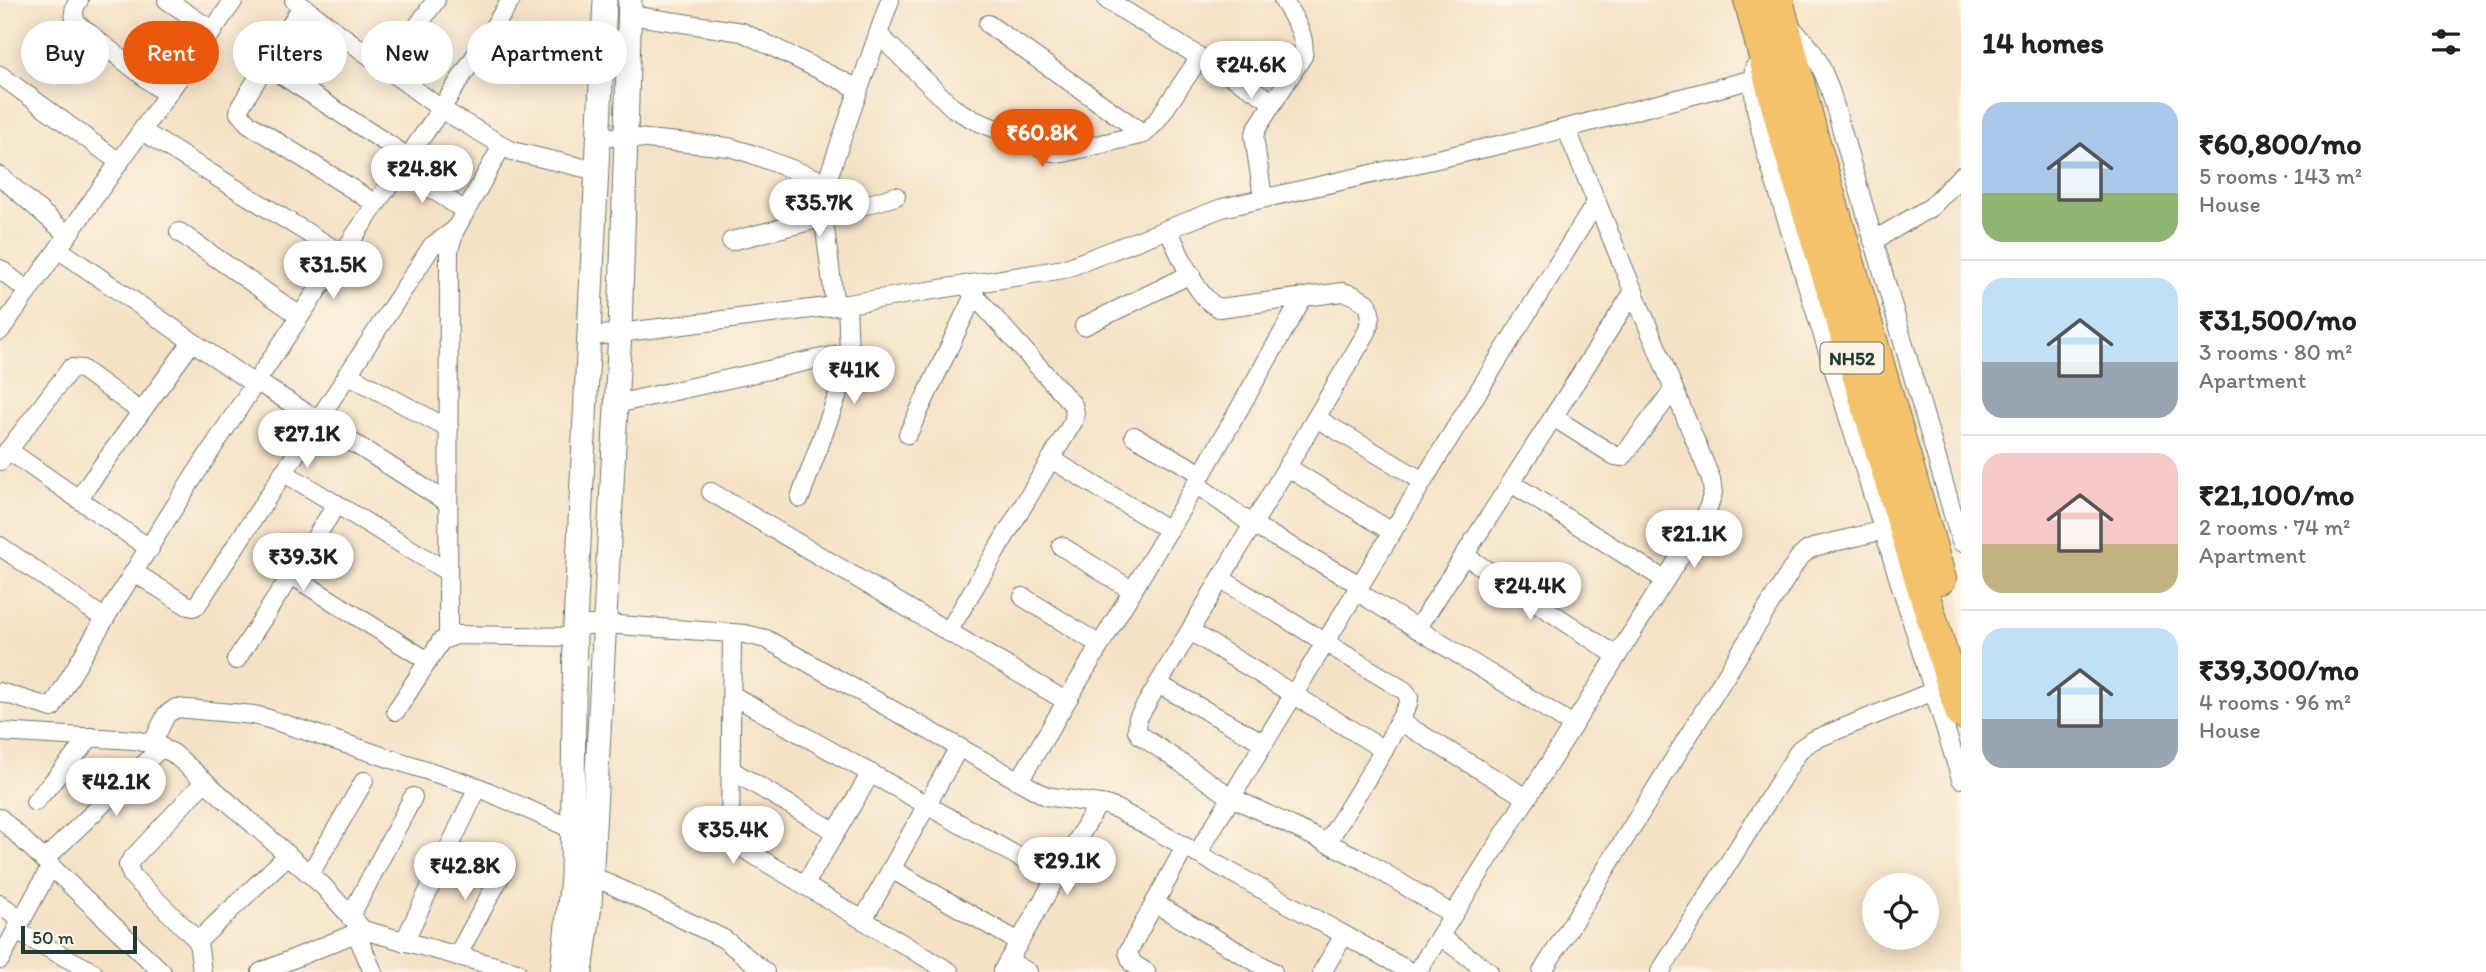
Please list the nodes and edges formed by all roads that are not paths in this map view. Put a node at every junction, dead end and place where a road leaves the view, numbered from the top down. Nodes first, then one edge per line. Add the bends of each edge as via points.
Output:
1 (79, 0) edge
2 (167, 0) edge
3 (234, 0) edge
4 (436, 0) edge
5 (511, 0) edge
6 (606, 0) edge
7 (890, 0) edge
8 (1107, 0) edge
9 (1283, 0) edge
10 (1749, 0) edge
11 (298, 3) edge
12 (630, 7) edge
13 (1773, 19) edge
14 (198, 21) edge
15 (289, 21) edge
16 (421, 21) edge
17 (219, 22) edge
18 (988, 24) dead end
19 (878, 34) junction
20 (361, 50) edge
21 (1200, 57) junction
22 (0, 75) edge
23 (1761, 77) junction
24 (175, 84) edge
25 (254, 84) edge
26 (293, 84) edge
27 (407, 84) edge
28 (859, 89) junction
29 (167, 96) junction
30 (1273, 102) junction
31 (441, 109) junction
32 (1566, 128) junction
33 (142, 131) junction
34 (1144, 134) junction
35 (626, 136) junction
36 (599, 137) junction
37 (502, 146) junction
38 (119, 162) junction
39 (405, 162) junction
40 (597, 171) junction
41 (0, 176) edge
42 (1961, 176) edge
43 (825, 182) junction
44 (896, 196) dead end
45 (1263, 198) junction
46 (1597, 201) junction
47 (376, 204) junction
48 (466, 211) junction
49 (822, 219) junction
50 (1168, 229) junction
51 (455, 230) junction
52 (179, 232) dead end
53 (731, 241) dead end
54 (1873, 241) junction
55 (63, 242) junction
56 (342, 254) junction
57 (0, 270) edge
58 (1191, 274) junction
59 (969, 290) junction
60 (28, 291) junction
61 (1634, 291) junction
62 (1303, 297) junction
63 (841, 305) junction
64 (300, 316) junction
65 (1084, 326) dead end
66 (0, 331) edge
67 (620, 331) junction
68 (587, 337) junction
69 (192, 342) junction
70 (849, 352) junction
71 (348, 374) junction
72 (255, 383) junction
73 (1674, 390) junction
74 (616, 404) junction
75 (141, 412) junction
76 (1553, 417) junction
77 (1316, 418) junction
78 (317, 420) junction
79 (449, 429) junction
80 (908, 434) dead end
81 (1134, 436) dead end
82 (4, 456) edge
83 (1051, 459) junction
84 (1287, 467) junction
85 (284, 472) junction
86 (1199, 479) junction
87 (1423, 481) junction
88 (1511, 483) junction
89 (711, 492) dead end
90 (800, 498) dead end
91 (78, 499) junction
92 (448, 503) junction
93 (337, 504) junction
94 (1253, 525) junction
95 (1169, 530) junction
96 (1884, 530) junction
97 (1392, 532) junction
98 (1961, 542) edge
99 (0, 546) edge
100 (1061, 546) dead end
101 (150, 549) junction
102 (1464, 555) junction
103 (448, 572) junction
104 (135, 573) junction
105 (291, 575) junction
106 (1221, 579) junction
107 (1665, 580) junction
108 (1358, 588) junction
109 (1133, 591) junction
110 (1023, 597) dead end
111 (105, 619) junction
112 (604, 624) junction
113 (1417, 629) junction
114 (575, 631) junction
115 (1190, 631) junction
116 (948, 632) junction
117 (732, 634) junction
118 (448, 637) junction
119 (1324, 643) junction
120 (1961, 644) edge
121 (1100, 645) junction
122 (1617, 656) junction
123 (236, 660) dead end
124 (428, 661) junction
125 (1158, 684) junction
126 (1934, 691) junction
127 (0, 692) edge
128 (732, 695) junction
129 (1293, 695) junction
130 (1066, 701) junction
131 (396, 712) dead end
132 (1961, 714) edge
133 (1399, 721) junction
134 (1573, 725) junction
135 (0, 732) edge
136 (91, 737) junction
137 (1264, 743) junction
138 (157, 745) junction
139 (959, 747) junction
140 (1384, 750) junction
141 (731, 770) junction
142 (871, 773) junction
143 (1961, 779) edge
144 (205, 781) junction
145 (364, 781) dead end
146 (1019, 781) junction
147 (478, 787) junction
148 (414, 797) dead end
149 (1231, 797) junction
150 (1527, 798) junction
151 (34, 802) dead end
152 (926, 804) junction
153 (1098, 804) junction
154 (0, 818) edge
155 (572, 829) junction
156 (836, 832) junction
157 (1327, 843) junction
158 (1191, 850) junction
159 (288, 855) junction
160 (47, 863) junction
161 (506, 866) dead end
162 (891, 869) junction
163 (310, 874) junction
164 (591, 875) junction
165 (1056, 878) junction
166 (804, 886) junction
167 (1154, 903) junction
168 (0, 904) edge
169 (1453, 915) junction
170 (863, 920) junction
171 (19, 925) junction
172 (356, 927) junction
173 (1343, 935) junction
174 (1440, 936) junction
175 (198, 941) junction
176 (404, 942) junction
177 (1019, 942) junction
178 (457, 956) junction
179 (0, 960) edge
180 (1005, 967) edge
181 (93, 972) edge
182 (162, 972) edge
183 (202, 972) edge
184 (261, 972) edge
185 (373, 972) edge
186 (516, 972) edge
187 (562, 972) edge
188 (581, 972) edge
189 (765, 972) edge
190 (950, 972) edge
191 (1028, 972) edge
192 (1146, 972) edge
193 (1273, 972) edge
194 (1322, 972) edge
195 (1411, 972) edge
196 (1417, 972) edge
197 (1489, 972) edge
198 (1542, 972) edge
199 (1660, 972) edge

1 - 29 street via 74,6 76,23
2 - 14 street
3 - 17 street
4 - 16 street
5 - 31 street
6 - 36 street
7 - 19 street
8 - 21 street
9 - 30 street via 1305,48
10 - 13 highway, NH52
11 - 15 street
11 - 20 street
12 - 28 street via 742,32
12 - 35 street
13 - 23 highway, NH52
13 - 54 street via 1809,44 1821,65
13 - 120 highway, NH52 via 1813,136
18 - 34 street
19 - 28 street
19 - 34 street via 953,107 1043,150 1063,153
21 - 30 street
21 - 34 street
22 - 38 street
23 - 32 street
23 - 96 street via 1759,125 1767,156
23 - 132 highway, NH52 via 1783,131
24 - 29 street
25 - 47 street via 240,107 243,119
26 - 39 street
27 - 31 street
28 - 43 street
29 - 33 street
30 - 45 street via 1254,136
31 - 37 street
31 - 39 street
32 - 45 street
32 - 46 street
33 - 38 street
33 - 56 street
35 - 36 street
35 - 43 street via 729,147
35 - 67 street
36 - 40 street
37 - 40 street
37 - 48 street
38 - 55 street
39 - 47 street
39 - 48 street
40 - 68 street
41 - 55 street
42 - 54 street via 1931,207
43 - 49 street
44 - 49 street
45 - 50 street
46 - 61 street
46 - 87 street
47 - 56 street
48 - 51 street
49 - 53 street
49 - 63 street
50 - 58 street
50 - 59 street via 1064,269
51 - 71 street via 432,246
51 - 79 street via 449,250
52 - 64 street
54 - 98 street
55 - 60 street
55 - 69 street
56 - 64 street
57 - 60 street
58 - 62 street via 1202,296 1219,308
58 - 65 street
59 - 63 street
59 - 80 street
59 - 83 street via 1073,405 1073,422
60 - 66 street
61 - 73 street
61 - 76 street
62 - 77 street via 1343,292 1368,304 1371,317 1367,332
62 - 86 street
63 - 67 street
63 - 70 street
64 - 72 street
67 - 68 street
67 - 74 street
68 - 114 street
69 - 72 street
69 - 75 street
70 - 74 street
70 - 90 street via 846,372
71 - 78 street
71 - 79 street
72 - 78 street
72 - 101 street
73 - 76 street via 1622,457
73 - 107 street via 1713,493 1704,517
74 - 112 street
75 - 82 street via 74,367
75 - 91 street
76 - 88 street
77 - 84 street
77 - 87 street
78 - 85 street
78 - 92 street
79 - 92 street
81 - 86 street
82 - 91 street
83 - 95 street
83 - 116 street
84 - 94 street
84 - 97 street
85 - 93 street
85 - 104 street via 197,605 188,606
86 - 94 street
86 - 95 street
87 - 97 street
88 - 102 street
88 - 107 street
89 - 116 street
91 - 101 street
92 - 103 street
93 - 103 street
93 - 105 street
94 - 106 street
94 - 108 street
95 - 109 street
96 - 126 street
96 - 198 street via 1818,546 1798,559
97 - 108 street
99 - 111 street
100 - 109 street
101 - 104 street
102 - 113 street
102 - 122 street
103 - 118 street
104 - 111 street
105 - 123 street
105 - 124 street
106 - 115 street
106 - 119 street
107 - 122 street
108 - 113 street
108 - 119 street
109 - 121 street
110 - 121 street
111 - 127 street via 52,708
112 - 114 street
112 - 117 street
112 - 164 street
113 - 134 street
114 - 118 street
114 - 155 street
115 - 125 street
115 - 129 street
116 - 130 street
117 - 128 street
117 - 139 street via 766,639
118 - 124 street
119 - 129 street
119 - 133 street via 1405,691 1408,704
121 - 130 street
122 - 134 street
124 - 131 street
125 - 137 street
125 - 149 street via 1138,718 1140,735
126 - 143 street
126 - 199 street via 1800,749
128 - 141 street
128 - 142 street
129 - 137 street
129 - 140 street
130 - 146 street
133 - 140 street
133 - 150 street
134 - 150 street
135 - 136 street
136 - 138 street
136 - 151 street
137 - 149 street
138 - 144 street
138 - 147 street via 166,715 176,708 254,716
138 - 160 street
139 - 146 street
139 - 152 street
140 - 157 street
141 - 156 street
141 - 166 street via 730,837
142 - 152 street
142 - 156 street
144 - 159 street
144 - 175 street via 128,866 132,876
145 - 163 street
146 - 153 street via 1054,799
147 - 155 street
147 - 176 street
148 - 172 street
149 - 157 street
149 - 158 street
150 - 169 street
152 - 162 street
152 - 165 street
153 - 158 street
153 - 165 street
154 - 160 street
155 - 187 street
156 - 166 street
157 - 169 street
158 - 167 street
158 - 173 street
159 - 163 street
159 - 175 street
160 - 171 street
160 - 182 street
161 - 178 street
162 - 170 street
162 - 177 street
163 - 172 street
164 - 188 street
164 - 189 street via 724,939
165 - 177 street
166 - 170 street
167 - 192 street via 1128,951 1132,963
167 - 193 street
168 - 171 street
169 - 174 street
170 - 190 street
171 - 179 street
171 - 181 street
172 - 176 street
172 - 184 street
172 - 185 street
173 - 194 street
173 - 195 street
174 - 196 street
174 - 197 street
175 - 183 street
176 - 178 street
177 - 180 street
178 - 186 street
180 - 191 street

